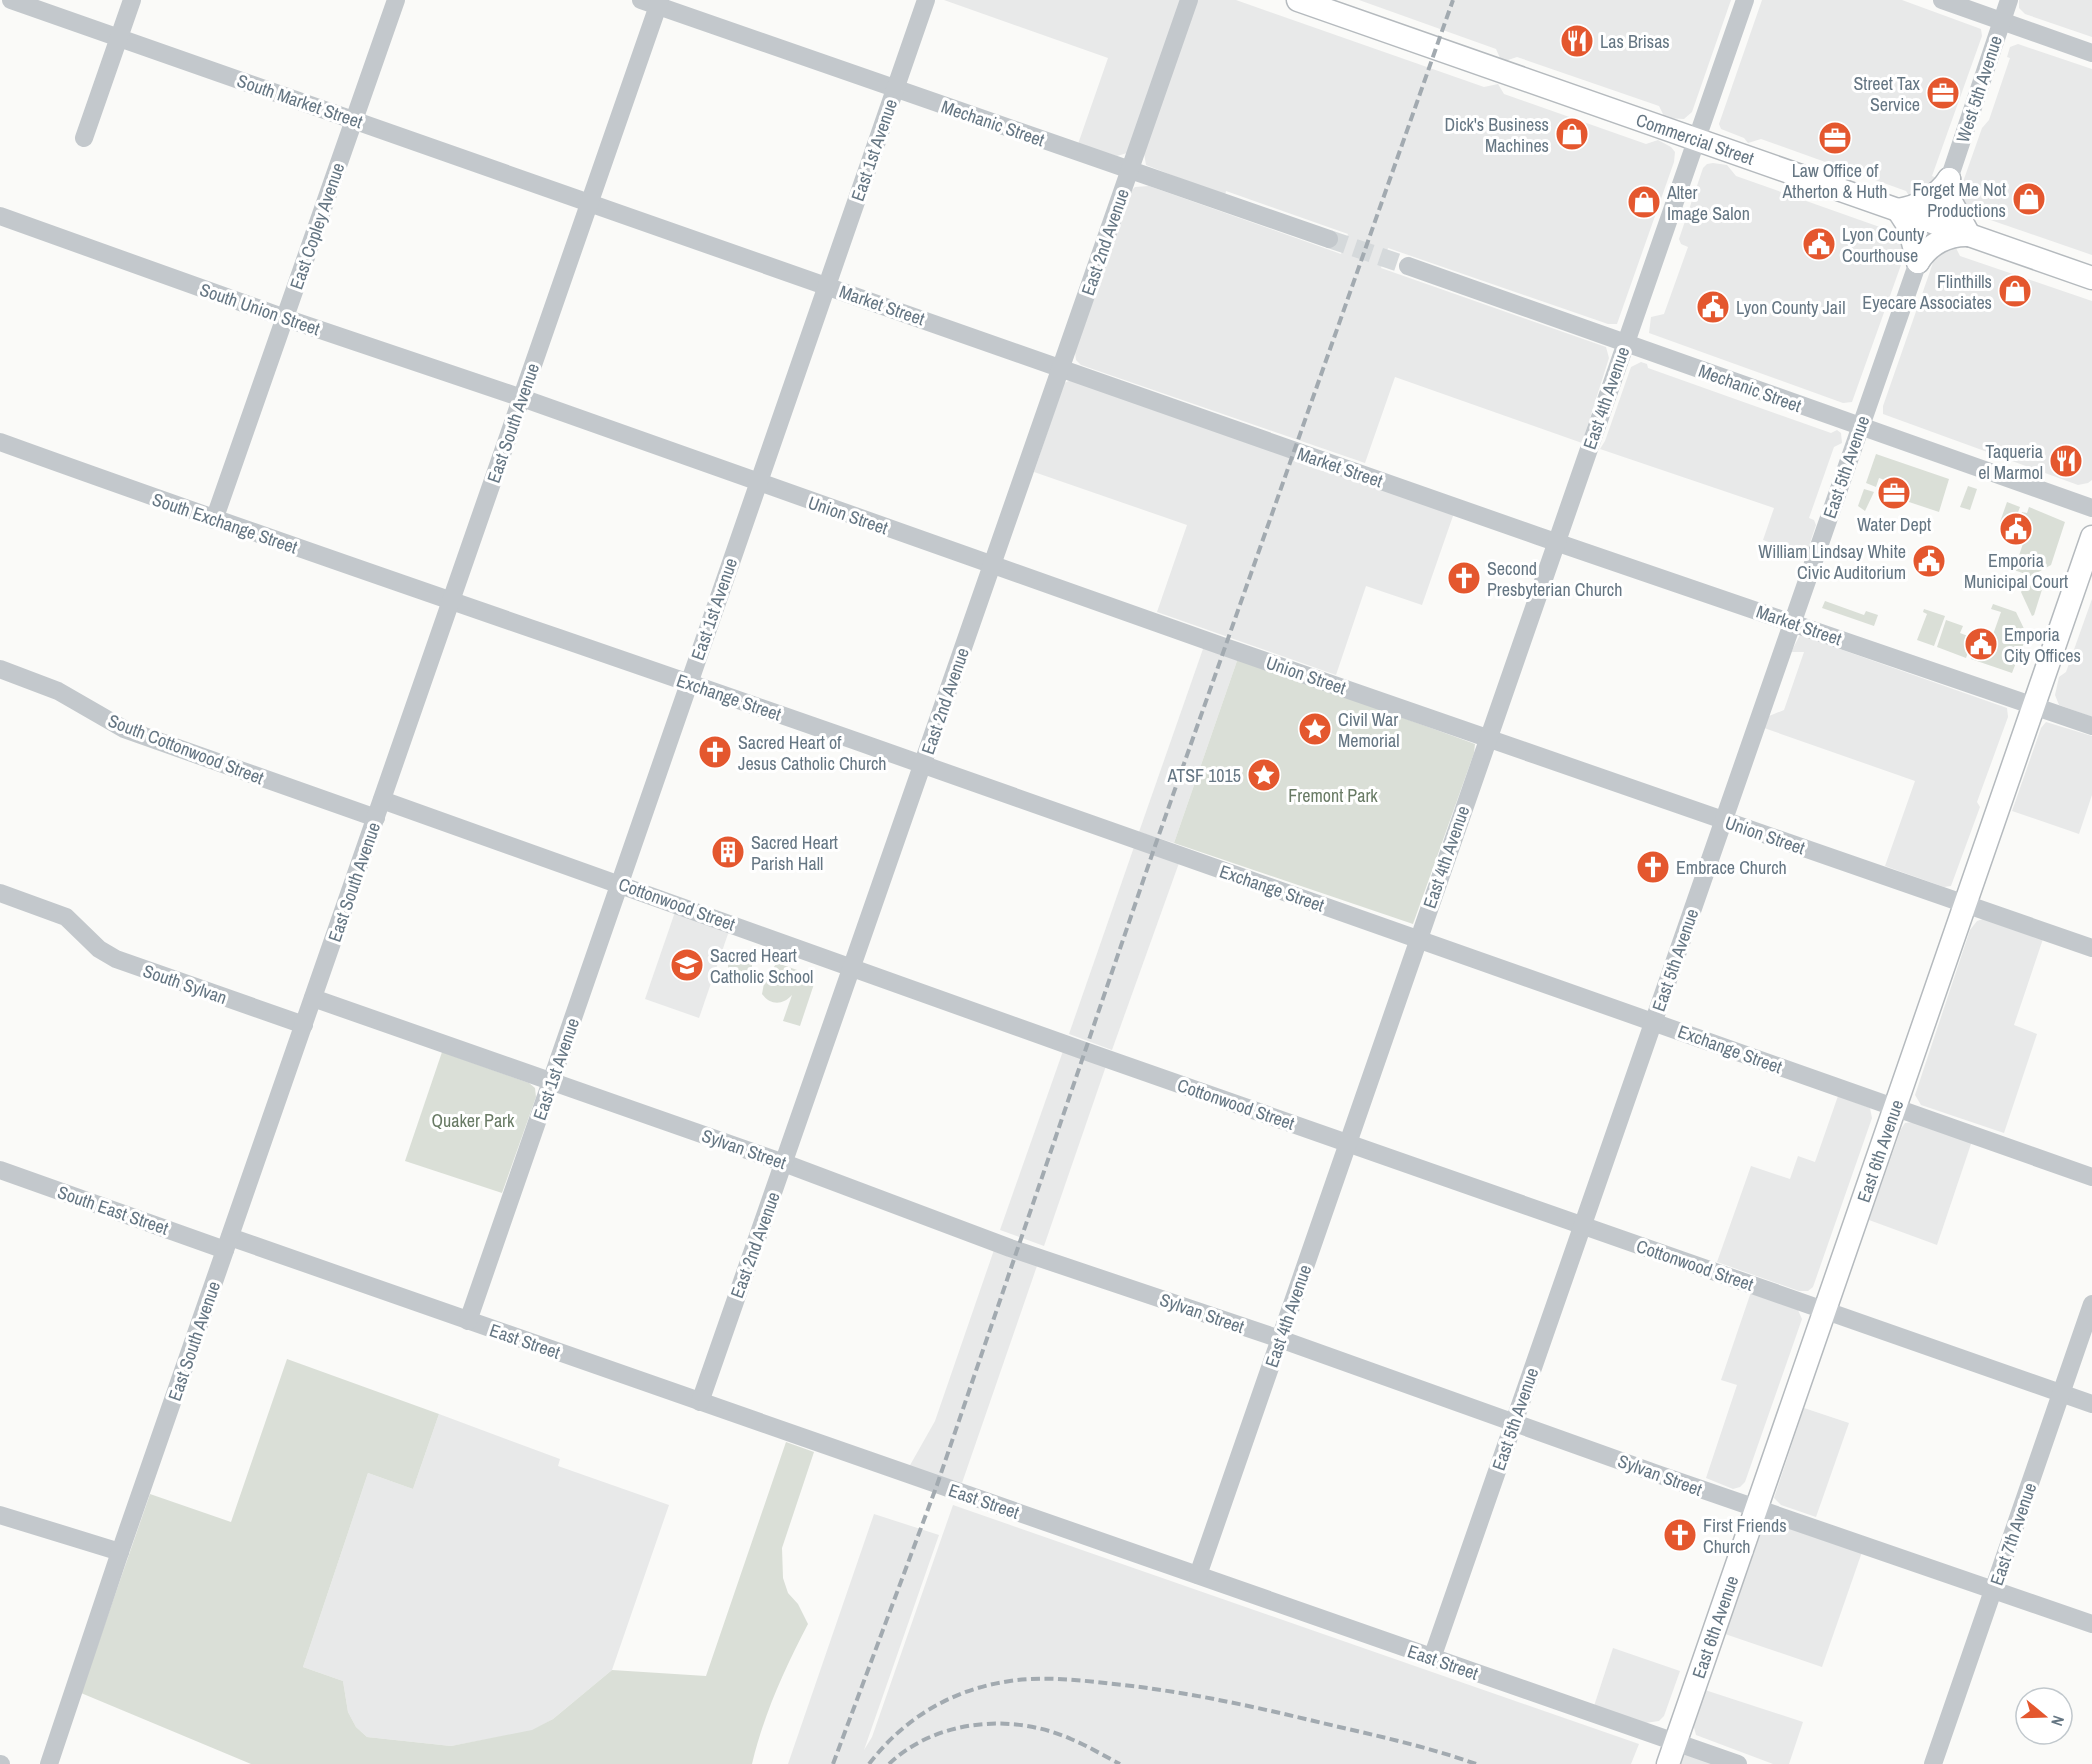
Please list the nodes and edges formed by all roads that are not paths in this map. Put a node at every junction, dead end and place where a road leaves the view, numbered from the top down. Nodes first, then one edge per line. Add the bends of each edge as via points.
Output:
1 (11, 0) edge
2 (132, 0) edge
3 (396, 0) edge
4 (926, 0) edge
5 (1189, 0) edge
6 (1298, 0) edge
7 (1745, 0) edge
8 (1942, 0) edge
9 (2008, 0) edge
10 (653, 2) edge
11 (2001, 21) junction
12 (119, 38) junction
13 (2092, 52) edge
14 (895, 90) junction
15 (354, 120) junction
16 (84, 138) dead end
17 (1696, 140) junction
18 (1130, 171) junction
19 (1949, 179) junction
20 (590, 201) junction
21 (1898, 210) junction
22 (0, 216) edge
23 (1969, 235) junction
24 (1329, 239) tunnel mouth
25 (1918, 262) junction
26 (1408, 266) tunnel mouth
27 (2092, 278) edge
28 (827, 285) junction
29 (285, 318) junction
30 (1625, 342) junction
31 (1062, 367) junction
32 (522, 398) junction
33 (1860, 427) junction
34 (0, 442) edge
35 (759, 483) junction
36 (2092, 508) edge
37 (214, 520) junction
38 (2092, 537) edge
39 (1555, 542) junction
40 (992, 565) junction
41 (452, 599) junction
42 (1792, 622) junction
43 (0, 669) edge
44 (689, 682) junction
45 (2034, 706) junction
46 (2092, 726) edge
47 (1486, 738) junction
48 (923, 764) junction
49 (382, 800) junction
50 (376, 818) junction
51 (1723, 820) junction
52 (620, 884) junction
53 (0, 893) edge
54 (1965, 904) junction
55 (1419, 939) junction
56 (2092, 948) edge
57 (852, 966) junction
58 (313, 998) junction
59 (1654, 1022) junction
60 (304, 1025) junction
61 (552, 1082) junction
62 (1895, 1108) junction
63 (1348, 1143) junction
64 (784, 1163) junction
65 (0, 1170) edge
66 (2092, 1177) edge
67 (1582, 1225) junction
68 (227, 1244) junction
69 (2092, 1304) edge
70 (1825, 1310) junction
71 (468, 1321) junction
72 (1280, 1339) junction
73 (2062, 1393) junction
74 (700, 1402) junction
75 (2092, 1404) edge
76 (1514, 1423) junction
77 (1756, 1509) junction
78 (0, 1515) edge
79 (120, 1552) junction
80 (1198, 1575) junction
81 (1994, 1590) junction
82 (2092, 1624) edge
83 (1432, 1658) junction
84 (1672, 1754) edge
85 (50, 1764) edge
86 (1738, 1764) edge
87 (1933, 1764) edge

1 - 12 street, South Market Street
2 - 12 street
3 - 15 street, East Copley Avenue
4 - 14 street, East 1st Avenue
5 - 18 street, East 2nd Avenue
6 - 17 main road, Commercial Street
7 - 17 street, East 4th Avenue
8 - 11 street
9 - 11 street, West 5th Avenue
10 - 14 street, Mechanic Street
10 - 20 street, East South Avenue
11 - 13 street
11 - 19 street, West 5th Avenue
12 - 15 street, South Market Street
12 - 16 street
14 - 18 street, Mechanic Street
14 - 28 street, East 1st Avenue
15 - 20 street, South Market Street
15 - 29 street, East Copley Avenue
17 - 21 main road, Commercial Street
17 - 30 street, East 4th Avenue
18 - 24 street, Mechanic Street
18 - 31 street, East 2nd Avenue
19 - 21 main road via 1936,194
19 - 23 main road via 1949,198
20 - 28 street, Market Street
20 - 32 street, East South Avenue
21 - 23 main road, Commercial Street
21 - 25 main road via 1909,227
22 - 29 street, South Union Street
23 - 25 main road via 1948,237 1929,248
23 - 27 main road, Commercial Street
25 - 33 street, East 5th Avenue
26 - 30 street, Mechanic Street
28 - 31 street, Market Street
28 - 35 street, East 1st Avenue
29 - 32 street, South Union Street
29 - 37 street, East Copley Avenue
30 - 33 street, Mechanic Street
30 - 39 street, East 4th Avenue
31 - 39 street, Market Street
31 - 40 street, East 2nd Avenue
32 - 35 street, Union Street
32 - 41 street, East South Avenue
33 - 36 street, Mechanic Street
33 - 42 street, East 5th Avenue
34 - 37 street, South Exchange Street
35 - 40 street, Union Street
35 - 44 street, East 1st Avenue
37 - 41 street, South Exchange Street
38 - 45 main road, East 6th Avenue
39 - 42 street, Market Street
39 - 47 street, East 4th Avenue
40 - 47 street, Union Street
40 - 48 street, East 2nd Avenue
41 - 44 street, Exchange Street
41 - 49 street, East South Avenue
42 - 45 street, Market Street
42 - 51 street, East 5th Avenue
43 - 50 street, South Cottonwood Street via 68,696 124,729
44 - 48 street, Exchange Street
44 - 52 street, East 1st Avenue
45 - 46 street, Market Street
45 - 54 main road, East 6th Avenue
47 - 51 street, Union Street
47 - 55 street, East 4th Avenue
48 - 55 street, Exchange Street
48 - 57 street, East 2nd Avenue
49 - 50 street, East South Avenue
49 - 52 street, Cottonwood Street
50 - 58 street, East South Avenue
51 - 54 street, Union Street
51 - 59 street, East 5th Avenue
52 - 57 street, Cottonwood Street
52 - 61 street, East 1st Avenue
53 - 60 street, South Sylvan via 66,917 116,960
54 - 56 street, Union Street
54 - 62 main road, East 6th Avenue
55 - 59 street, Exchange Street
55 - 63 street, East 4th Avenue
57 - 63 street, Cottonwood Street
57 - 64 street, East 2nd Avenue
58 - 60 street, East South Avenue
58 - 61 street, Sylvan Street
59 - 62 street, Exchange Street
59 - 67 street, East 5th Avenue
60 - 68 street, East South Avenue
61 - 64 street, Sylvan Street
61 - 71 street, East 1st Avenue
62 - 66 street, Exchange Street
62 - 70 main road, East 6th Avenue
63 - 67 street, Cottonwood Street
63 - 72 street, East 4th Avenue
64 - 72 street, Sylvan Street via 1010,1248
64 - 74 street, East 2nd Avenue
65 - 68 street, South East Street
67 - 70 street, Cottonwood Street
67 - 76 street, East 5th Avenue
68 - 71 street, East Street
68 - 79 street, East South Avenue
69 - 73 street, East 7th Avenue
70 - 73 street, Cottonwood Street
70 - 77 main road, East 6th Avenue
71 - 74 street, East Street
72 - 76 street, Sylvan Street
72 - 80 street, East 4th Avenue
73 - 75 street, Cottonwood Street
73 - 81 street, East 7th Avenue
74 - 80 street, East Street
76 - 77 street, Sylvan Street
76 - 83 street, East 5th Avenue
77 - 81 street, Sylvan Street
77 - 84 main road, East 6th Avenue
78 - 79 street
79 - 85 street, East South Avenue
80 - 83 street, East Street
81 - 82 street, Sylvan Street
81 - 87 street, East 7th Avenue
83 - 84 street, East Street
84 - 86 street, East Street

